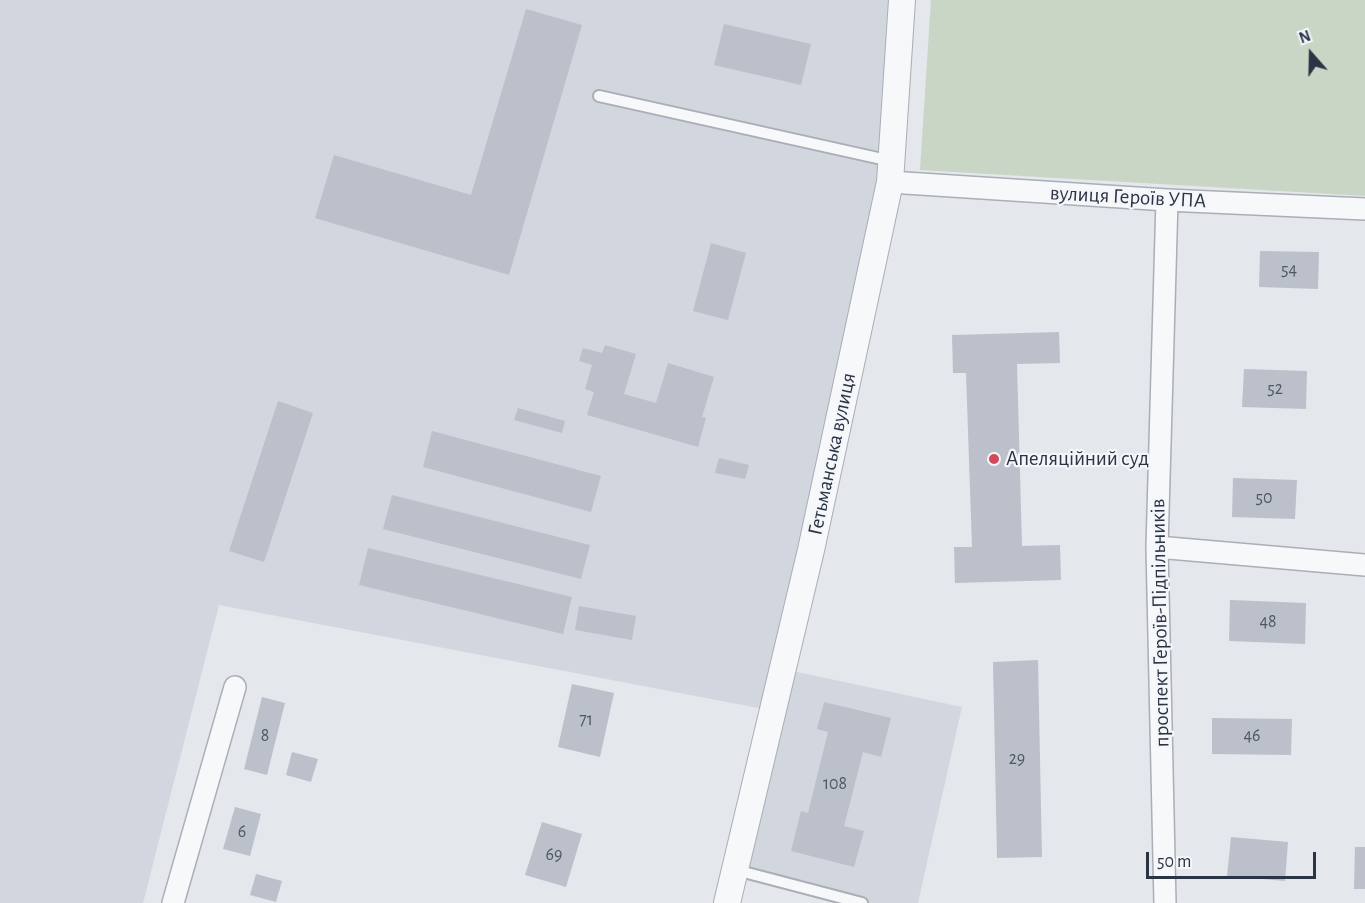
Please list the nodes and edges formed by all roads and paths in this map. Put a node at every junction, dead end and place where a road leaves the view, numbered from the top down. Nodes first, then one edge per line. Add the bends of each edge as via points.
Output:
1 (902, 0) edge
2 (599, 96) dead end
3 (891, 172) junction
4 (1167, 200) junction
5 (1365, 209) edge
6 (1157, 547) junction
7 (1365, 565) edge
8 (235, 687) dead end
9 (736, 870) junction
10 (173, 903) edge
11 (728, 903) edge
12 (862, 903) edge
13 (1165, 903) edge

1 - 3 street, Гетьманська вулиця
2 - 3 lane
3 - 4 street, вулиця Героїв УПА
3 - 9 street, Гетьманська вулиця via 812,550
4 - 5 street, вулиця Героїв УПА
4 - 6 street, проспект Героїв-Підпільників
6 - 7 street
6 - 13 street, проспект Героїв-Підпільників
8 - 10 street
9 - 11 street, Гетьманська вулиця
9 - 12 lane

